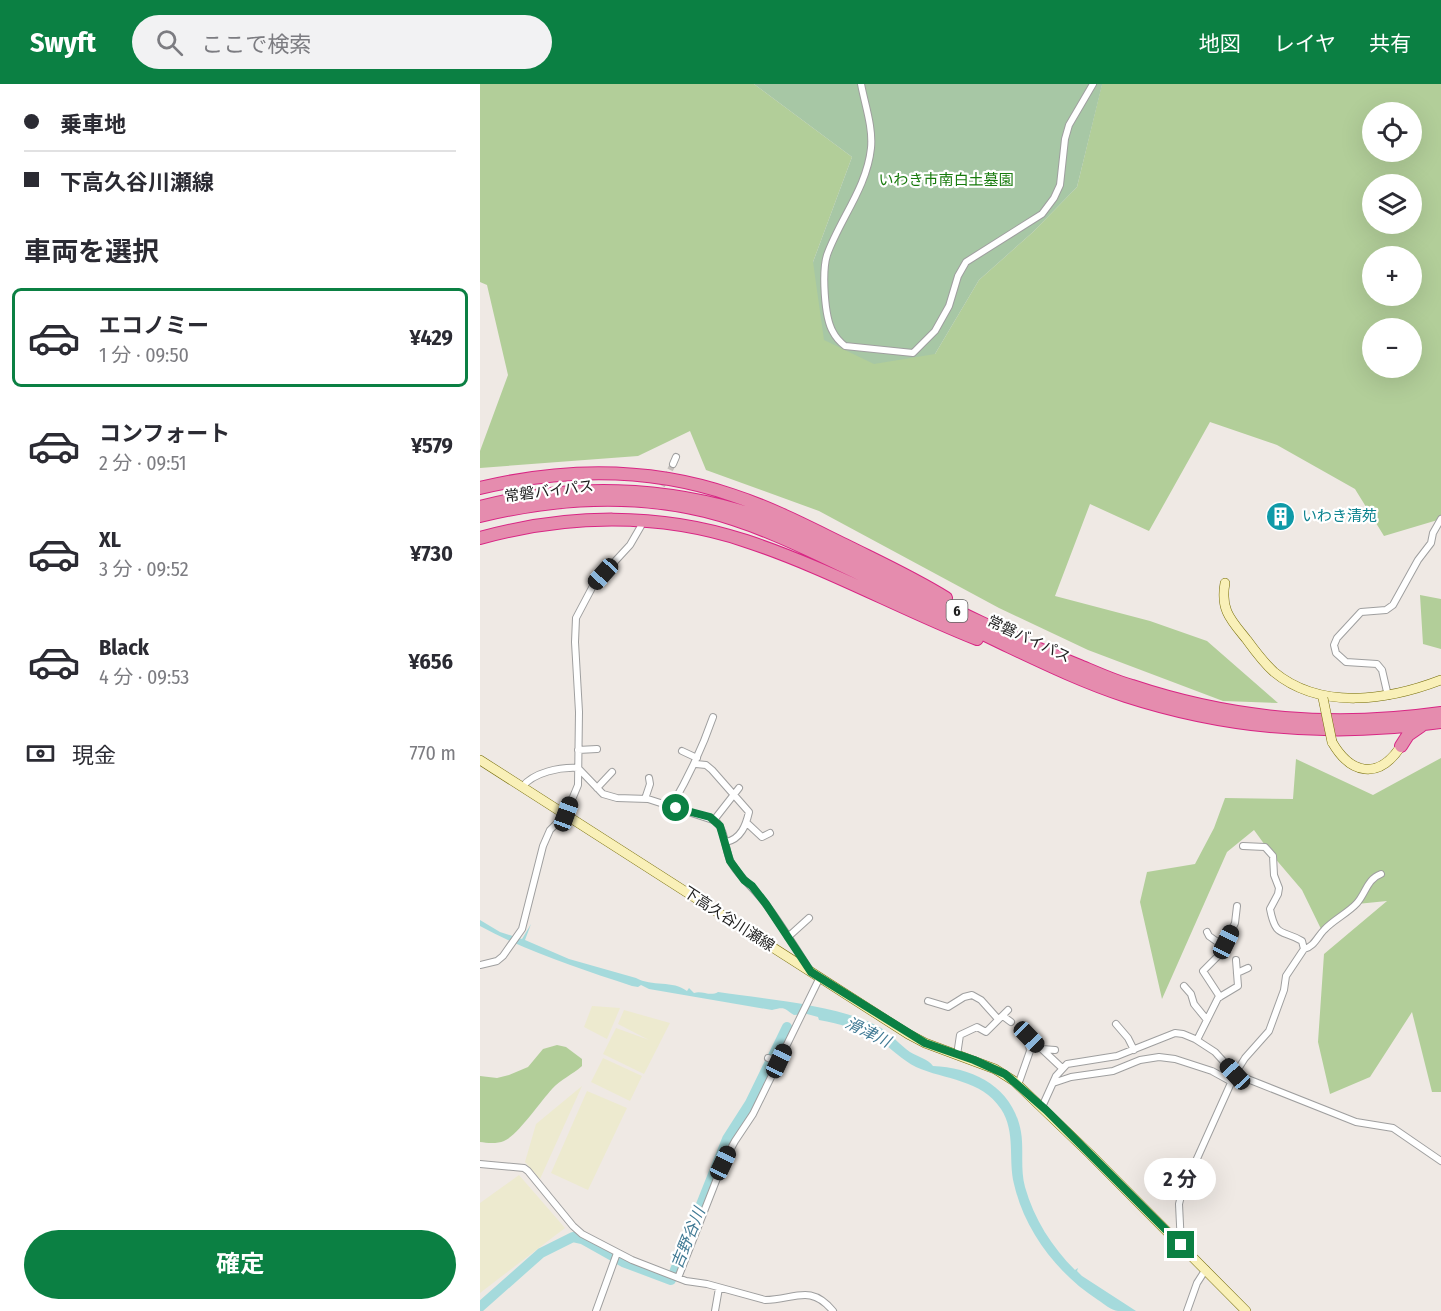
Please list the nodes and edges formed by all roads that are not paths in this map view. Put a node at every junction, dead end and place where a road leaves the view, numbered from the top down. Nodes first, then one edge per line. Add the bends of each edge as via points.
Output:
1 (861, 84) edge
2 (1093, 84) edge
3 (480, 488) edge
4 (480, 507) edge
5 (480, 516) edge
6 (1441, 519) edge
7 (641, 526) dead end
8 (480, 538) edge
9 (1225, 583) dead end
10 (994, 629) junction
11 (1046, 664) junction
12 (1441, 680) edge
13 (1321, 696) junction
14 (1388, 696) junction
15 (1441, 713) edge
16 (713, 717) dead end
17 (1441, 722) edge
18 (1424, 724) junction
19 (1389, 728) junction
20 (1401, 746) junction
21 (597, 749) dead end
22 (578, 750) junction
23 (682, 751) dead end
24 (480, 760) edge
25 (696, 761) junction
26 (578, 768) junction
27 (612, 772) dead end
28 (649, 778) dead end
29 (522, 787) junction
30 (597, 788) junction
31 (739, 788) dead end
32 (734, 794) junction
33 (645, 799) junction
34 (671, 807) junction
35 (566, 814) junction
36 (714, 820) junction
37 (748, 824) junction
38 (770, 833) dead end
39 (726, 842) junction
40 (1243, 846) dead end
41 (1381, 874) dead end
42 (1237, 906) dead end
43 (809, 918) dead end
44 (1208, 932) dead end
45 (788, 937) junction
46 (1223, 946) junction
47 (1304, 949) junction
48 (1236, 960) dead end
49 (480, 965) edge
50 (1248, 968) dead end
51 (811, 972) junction
52 (1237, 973) junction
53 (820, 977) junction
54 (1184, 986) dead end
55 (1200, 992) dead end
56 (1193, 997) junction
57 (1220, 997) junction
58 (928, 1001) dead end
59 (1008, 1010) dead end
60 (1000, 1017) junction
61 (1207, 1020) junction
62 (1011, 1022) dead end
63 (1116, 1024) dead end
64 (1197, 1041) junction
65 (1042, 1050) junction
66 (1056, 1050) dead end
67 (1134, 1050) junction
68 (957, 1055) junction
69 (1062, 1068) junction
70 (1235, 1074) junction
71 (1232, 1082) junction
72 (1053, 1083) junction
73 (1018, 1085) junction
74 (1042, 1107) junction
75 (1441, 1161) edge
76 (480, 1164) edge
77 (1181, 1245) junction
78 (616, 1256) junction
79 (1206, 1269) junction
80 (674, 1276) junction
81 (719, 1288) junction
82 (596, 1311) edge
83 (715, 1311) edge
84 (833, 1311) edge
85 (1186, 1311) edge
86 (1246, 1311) edge

1 - 2 street via 871,148 853,204 826,257 826,310 832,331 845,346 913,353 935,331 950,306 966,262 1042,214 1054,198 1060,185 1065,139
3 - 10 highway via 537,477 596,473 650,476 705,487 805,525 932,589
4 - 10 highway, 常磐バイパス / 6 via 510,499 588,490 672,495 718,505 797,533
5 - 11 highway, 常磐バイパス / 6 via 537,504 599,499 706,511 792,542
6 - 14 street via 1393,605 1386,610 1361,612 1334,645 1346,662 1377,664
7 - 22 street via 594,584 576,618
8 - 11 highway via 539,524 582,520 633,520 705,530 790,557 946,627
9 - 13 main road via 1223,602 1256,652 1275,672
10 - 15 highway, 常磐バイパス / 6 via 1129,686 1236,712 1300,720 1387,720
11 - 19 highway, 常磐バイパス / 6 via 1124,695 1214,718 1294,729
12 - 14 main road
13 - 14 main road
13 - 20 main road, bridge via 1332,742 1354,766 1377,769 1392,760
16 - 25 street
17 - 18 highway, 常磐バイパス / 6
18 - 19 highway, 常磐バイパス / 6
18 - 20 highway via 1408,735
19 - 20 highway via 1396,733
21 - 22 street
22 - 26 street
23 - 25 street
24 - 29 main road, 下高久谷川瀬線
25 - 32 street via 706,765
25 - 34 street
26 - 29 street via 552,771 526,781
26 - 30 street
26 - 35 street via 578,785
27 - 30 street
28 - 33 street
29 - 35 main road, 下高久谷川瀬線
30 - 33 street via 617,798
31 - 32 street
32 - 36 street
32 - 37 street via 751,809
33 - 34 street
34 - 36 street
35 - 49 street via 550,830 543,846 521,931 497,961
35 - 51 main road, 下高久谷川瀬線
36 - 39 street
37 - 38 street via 762,837
37 - 39 street
39 - 45 street via 730,861
40 - 47 street via 1265,847 1270,852 1279,888 1270,909 1273,922 1282,933 1302,941
41 - 47 street via 1368,885 1357,904
42 - 46 street via 1235,923
43 - 45 street
44 - 46 street
45 - 51 street
46 - 57 street via 1203,971
47 - 70 street via 1286,976 1269,1031
48 - 52 street
50 - 52 street
51 - 53 main road, 下高久谷川瀬線
52 - 57 street via 1238,986
53 - 68 main road, 下高久谷川瀬線 via 908,1034
53 - 80 street via 798,1022 773,1059 753,1114 723,1163
54 - 56 street
55 - 56 street
56 - 61 street
57 - 61 street
58 - 60 street via 948,1007 972,995
59 - 60 street
60 - 62 street
60 - 68 street via 986,1032 976,1028 960,1035
61 - 64 street
63 - 67 street
64 - 67 street via 1175,1033
64 - 70 street via 1215,1052
65 - 66 street
65 - 69 street
65 - 73 street via 1028,1034 1030,1051
67 - 69 street
68 - 73 main road, 下高久谷川瀬線 via 995,1069
69 - 72 street
70 - 71 street
70 - 75 street via 1356,1122 1393,1128
71 - 72 street via 1212,1071 1159,1057
71 - 77 street via 1182,1192
72 - 74 street
73 - 74 main road, 下高久谷川瀬線
74 - 77 main road, 下高久谷川瀬線
76 - 78 street via 520,1166 528,1171 576,1230
77 - 79 main road, 下高久谷川瀬線
78 - 80 street
78 - 82 street
79 - 85 street
79 - 86 main road, 下高久谷川瀬線
80 - 81 street
81 - 83 street
81 - 84 street via 765,1300 817,1295

